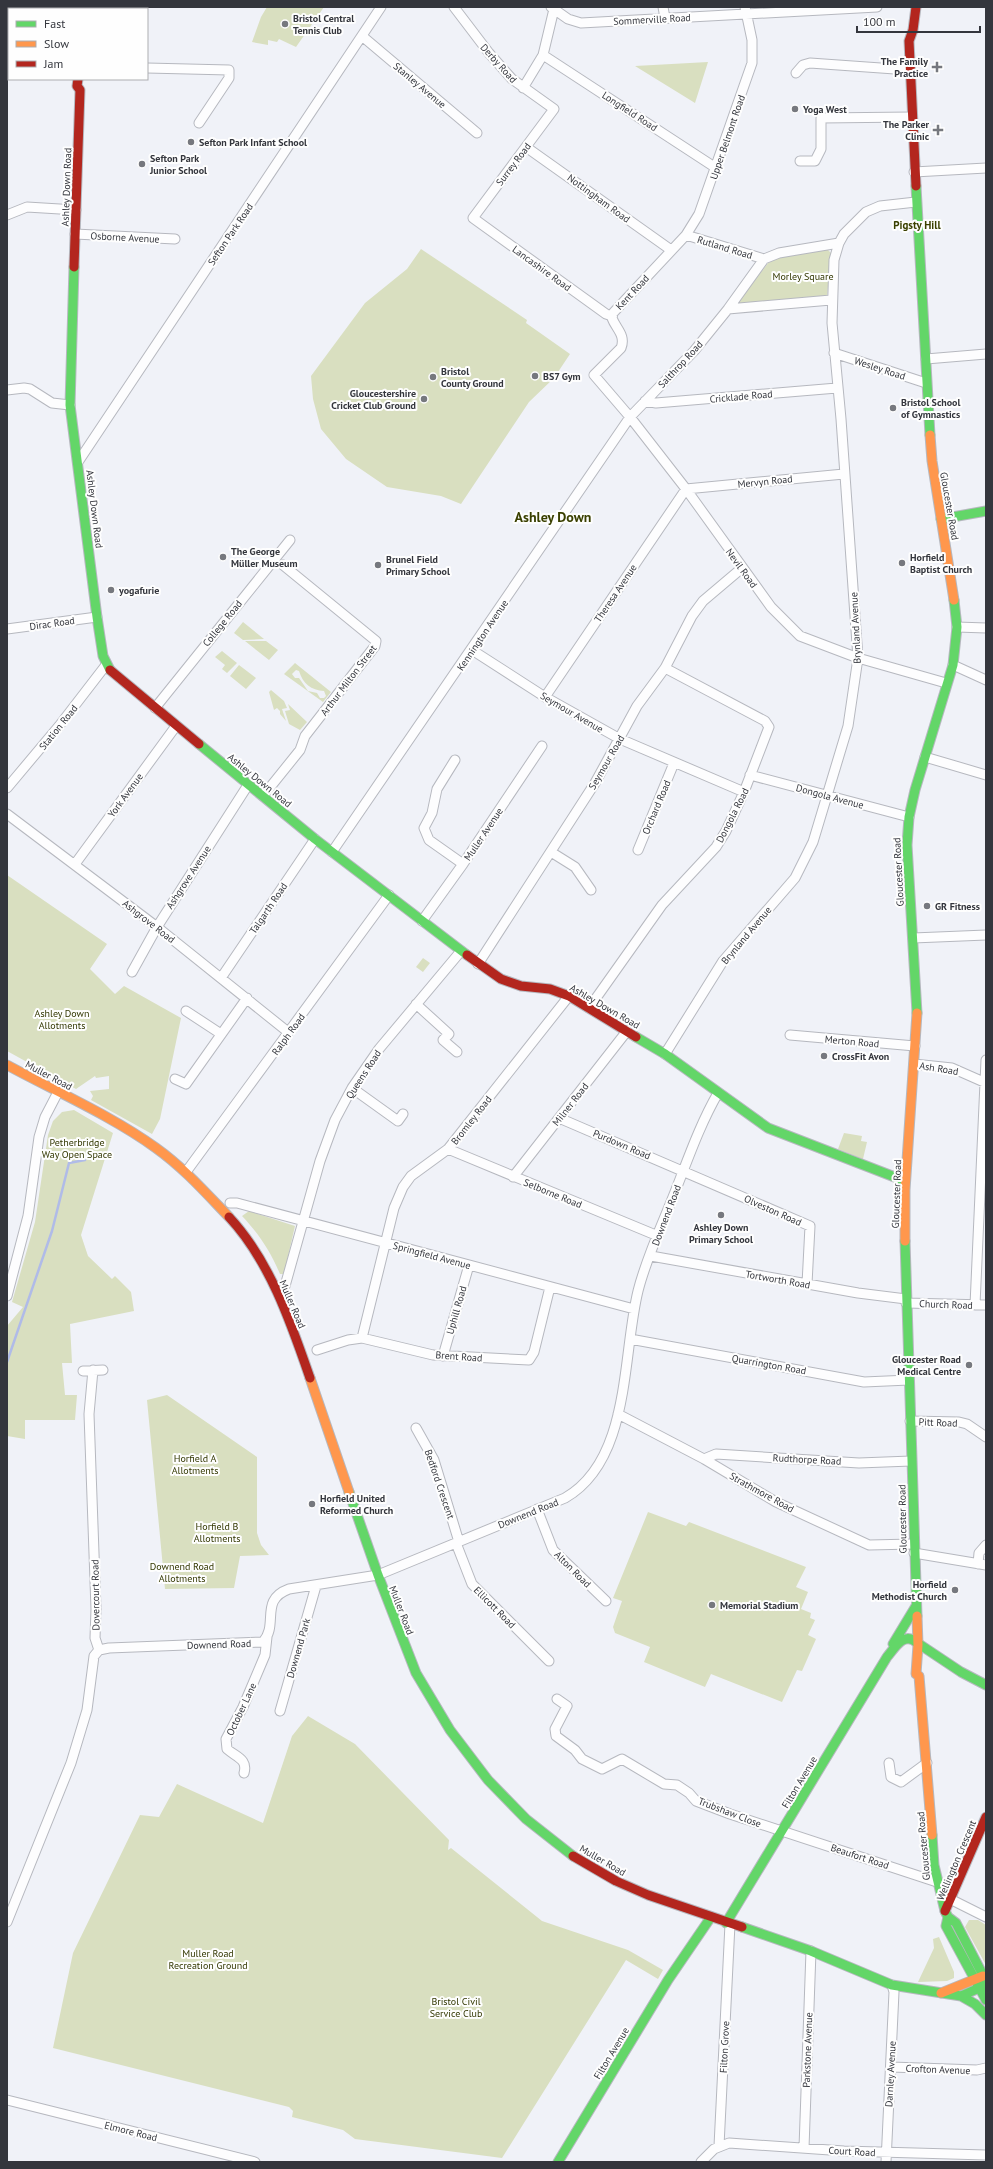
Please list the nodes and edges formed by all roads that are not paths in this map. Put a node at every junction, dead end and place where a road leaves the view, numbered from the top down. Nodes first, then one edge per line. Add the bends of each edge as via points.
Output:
1 (381, 7) edge
2 (454, 7) edge
3 (663, 7) edge
4 (877, 7) edge
5 (916, 7) edge
6 (552, 8) edge
7 (824, 8) edge
8 (745, 11) edge
9 (665, 18) junction
10 (904, 20) dead end
11 (362, 36) junction
12 (908, 40) junction
13 (543, 55) junction
14 (148, 68) edge
15 (909, 70) junction
16 (796, 73) dead end
17 (78, 80) edge
18 (82, 80) edge
19 (522, 88) junction
20 (80, 90) junction
21 (554, 109) joint
22 (911, 117) junction
23 (199, 123) dead end
24 (477, 134) dead end
25 (526, 147) junction
26 (800, 161) dead end
27 (716, 168) junction
28 (986, 168) edge
29 (914, 172) junction
30 (916, 202) junction
31 (76, 210) junction
32 (7, 215) edge
33 (473, 218) joint
34 (76, 234) junction
35 (686, 235) junction
36 (175, 239) dead end
37 (839, 243) junction
38 (671, 250) junction
39 (764, 259) junction
40 (831, 300) junction
41 (728, 309) junction
42 (612, 316) junction
43 (834, 353) junction
44 (986, 354) edge
45 (926, 359) junction
46 (594, 375) joint
47 (926, 383) junction
48 (837, 388) junction
49 (7, 390) edge
50 (645, 401) junction
51 (70, 406) junction
52 (630, 417) junction
53 (78, 462) junction
54 (844, 474) junction
55 (686, 489) junction
56 (986, 511) edge
57 (941, 518) junction
58 (290, 540) dead end
59 (284, 565) dead end
60 (742, 568) junction
61 (97, 617) junction
62 (957, 627) junction
63 (986, 628) edge
64 (7, 629) edge
65 (472, 650) junction
66 (858, 658) junction
67 (106, 664) junction
68 (953, 665) junction
69 (665, 668) junction
70 (986, 680) edge
71 (946, 683) junction
72 (545, 697) junction
73 (155, 708) junction
74 (176, 726) junction
75 (620, 739) junction
76 (542, 746) dead end
77 (925, 757) junction
78 (455, 760) dead end
79 (674, 763) junction
80 (750, 775) junction
81 (986, 775) edge
82 (248, 785) junction
83 (7, 788) edge
84 (744, 792) junction
85 (828, 795) junction
86 (263, 796) junction
87 (7, 814) edge
88 (909, 817) junction
89 (315, 839) junction
90 (638, 850) dead end
91 (332, 852) junction
92 (551, 852) junction
93 (75, 864) junction
94 (464, 864) junction
95 (591, 890) dead end
96 (389, 895) junction
97 (422, 921) junction
98 (157, 927) junction
99 (986, 935) edge
100 (913, 938) junction
101 (461, 951) junction
102 (478, 964) junction
103 (132, 972) dead end
104 (221, 978) junction
105 (569, 996) junction
106 (247, 998) junction
107 (416, 1004) junction
108 (589, 1008) junction
109 (186, 1011) dead end
110 (627, 1031) junction
111 (288, 1032) junction
112 (221, 1034) junction
113 (790, 1035) dead end
114 (915, 1046) junction
115 (457, 1052) dead end
116 (665, 1054) junction
117 (986, 1060) edge
118 (914, 1064) junction
119 (7, 1065) edge
120 (175, 1080) dead end
121 (986, 1082) edge
122 (352, 1088) junction
123 (58, 1092) junction
124 (718, 1093) junction
125 (404, 1114) dead end
126 (560, 1118) junction
127 (448, 1149) junction
128 (684, 1170) junction
129 (186, 1172) junction
130 (513, 1177) junction
131 (905, 1181) junction
132 (983, 1200) edge
133 (230, 1203) dead end
134 (304, 1220) junction
135 (658, 1236) junction
136 (386, 1242) junction
137 (651, 1256) junction
138 (469, 1265) junction
139 (807, 1284) junction
140 (285, 1286) dead end
141 (550, 1287) junction
142 (7, 1296) edge
143 (906, 1301) junction
144 (975, 1305) junction
145 (986, 1305) edge
146 (634, 1309) junction
147 (362, 1338) junction
148 (630, 1339) junction
149 (310, 1353) junction
150 (443, 1356) junction
151 (83, 1371) dead end
152 (909, 1380) junction
153 (618, 1414) junction
154 (910, 1421) junction
155 (416, 1428) dead end
156 (986, 1437) edge
157 (704, 1459) junction
158 (912, 1462) junction
159 (537, 1509) junction
160 (458, 1542) junction
161 (986, 1545) edge
162 (913, 1549) junction
163 (982, 1564) edge
164 (378, 1575) junction
165 (316, 1586) junction
166 (606, 1601) dead end
167 (916, 1606) junction
168 (267, 1637) junction
169 (918, 1645) junction
170 (99, 1650) junction
171 (890, 1652) junction
172 (549, 1661) dead end
173 (986, 1685) edge
174 (557, 1699) dead end
175 (280, 1711) dead end
176 (889, 1763) dead end
177 (927, 1763) junction
178 (244, 1773) dead end
179 (986, 1817) edge
180 (782, 1832) junction
181 (937, 1882) junction
182 (952, 1900) junction
183 (947, 1914) junction
184 (712, 1917) junction
185 (986, 1917) edge
186 (7, 1922) edge
187 (728, 1923) junction
188 (810, 1951) junction
189 (973, 1979) junction
190 (984, 1979) edge
191 (892, 1985) junction
192 (982, 1987) edge
193 (941, 1993) junction
194 (961, 1996) junction
195 (986, 2000) edge
196 (986, 2015) edge
197 (891, 2067) junction
198 (986, 2068) edge
199 (7, 2100) edge
200 (719, 2146) junction
201 (804, 2148) junction
202 (887, 2152) junction
203 (986, 2155) edge
204 (255, 2162) edge
205 (558, 2162) edge
206 (701, 2162) edge
207 (886, 2162) edge

1 - 11 street, Sefton Park Road
2 - 19 street, Derby Road via 489,53
3 - 9 street
4 - 7 street, Sommerville Road
5 - 12 main road, Gloucester Road via 914,30
6 - 9 street, Sommerville Road via 568,19 581,23
6 - 13 street
7 - 8 street, Sommerville Road
8 - 9 street, Sommerville Road
8 - 27 street, Upper Belmont Road via 752,40 752,64
10 - 12 main road, Gloucester Road via 904,33
11 - 24 street, Stanley Avenue
11 - 53 street, Sefton Park Road
12 - 15 main road, Gloucester Road
13 - 19 street
13 - 27 street, Longfield Road
14 - 23 street via 229,70 229,78
15 - 16 street via 810,63 803,65
15 - 22 main road, Gloucester Road
17 - 20 main road, Ashley Down Road via 77,86
18 - 20 main road, Ashley Down Road
19 - 21 street, Derby Road
20 - 31 main road, Ashley Down Road
21 - 25 street, Surrey Road
22 - 26 street via 821,118 821,149 815,161
22 - 29 main road, Gloucester Road
25 - 33 street, Surrey Road
25 - 38 street, Nottingham Road
27 - 35 street, Upper Belmont Road via 699,214
28 - 29 street
29 - 30 main road, Gloucester Road
30 - 37 street, Brynland Avenue via 880,206 866,212 853,223
30 - 45 main road, Gloucester Road
31 - 32 street via 27,207
31 - 34 main road, Ashley Down Road
33 - 42 street, Lancashire Road
34 - 36 street, Osborne Avenue
34 - 51 main road, Ashley Down Road
35 - 38 street, Upper Belmont Road
35 - 39 street, Rutland Road
37 - 39 street via 779,253
37 - 40 street, Brynland Avenue via 834,260
38 - 42 street, Kent Road
39 - 41 street
40 - 41 street
40 - 43 street, Brynland Avenue
41 - 50 street, Salthrop Road via 694,352
42 - 46 street, Kent Road via 623,344
43 - 47 street, Wesley Road
43 - 48 street, Brynland Avenue
44 - 45 street
45 - 47 main road, Gloucester Road
46 - 52 street, Nevil Road
47 - 57 main road, Gloucester Road via 932,461
48 - 50 street, Cricklade Road via 656,403
48 - 54 street, Brynland Avenue
49 - 51 street via 30,389 52,403
50 - 52 street, Salthrop Road
51 - 53 main road, Ashley Down Road
52 - 55 street, Nevil Road
52 - 65 street, Kennington Avenue
53 - 61 main road, Ashley Down Road
54 - 55 street, Mervyn Road
54 - 66 street, Brynland Avenue
55 - 60 street, Nevil Road
55 - 72 street, Theresa Avenue
56 - 57 main road
57 - 62 main road, Gloucester Road
58 - 73 street, College Road
59 - 86 street, Arthur Milton Street via 376,641 375,646 305,736 300,750
60 - 66 street, Nevil Road via 771,607 800,636
60 - 69 street, Seymour Road via 703,601 692,616
61 - 64 street, Dirac Road
61 - 67 main road, Ashley Down Road
62 - 63 street
62 - 68 main road, Gloucester Road
65 - 72 street, Seymour Avenue
65 - 91 street, Kennington Avenue
66 - 71 street, Nevil Road
66 - 85 street, Brynland Avenue via 848,726
67 - 73 main road, Ashley Down Road via 115,676
67 - 83 street, Station Road via 60,726
68 - 70 street
68 - 71 main road, Gloucester Road
69 - 75 street, Seymour Road via 637,706
69 - 80 street, Dongola Road via 768,724
71 - 77 main road, Gloucester Road
72 - 75 street, Seymour Avenue
73 - 74 main road, Ashley Down Road
74 - 82 main road, Ashley Down Road
74 - 93 street, York Avenue
75 - 79 street, Seymour Avenue
75 - 92 street, Seymour Road
76 - 94 street, Muller Avenue
77 - 81 street
77 - 88 main road, Gloucester Road
78 - 94 street via 437,789 432,813 424,828 429,840
79 - 84 street, Seymour Avenue
79 - 90 street, Orchard Road
80 - 84 street, Dongola Road
80 - 85 street, Dongola Avenue
82 - 86 main road, Ashley Down Road
82 - 98 street, Ashgrove Avenue
84 - 108 street, Dongola Road via 716,846 662,905
85 - 88 street, Dongola Avenue
85 - 116 street, Brynland Avenue via 813,842 795,878 723,961
86 - 89 main road, Ashley Down Road
87 - 93 street, Ashgrove Road
88 - 100 main road, Gloucester Road via 907,864
89 - 91 main road, Ashley Down Road
89 - 104 street, Talgarth Road
91 - 96 main road, Ashley Down Road
92 - 95 street via 575,867
92 - 102 street, Seymour Road
93 - 98 street, Ashgrove Road
94 - 97 street, Muller Avenue
96 - 97 main road, Ashley Down Road
96 - 111 street, Ralph Road
97 - 101 main road, Ashley Down Road
98 - 103 street, Ashgrove Avenue
98 - 104 street, Ashgrove Road
99 - 100 street
100 - 114 main road, Gloucester Road via 917,1019
101 - 102 main road, Ashley Down Road
101 - 107 street, Queens Road
102 - 105 main road, Ashley Down Road via 501,979 521,986 550,989
104 - 106 street, Ashgrove Road
105 - 108 main road, Ashley Down Road
105 - 127 street, Bromley Road
106 - 111 street, Ashgrove Road
106 - 112 street
107 - 115 street via 449,1034 443,1040
107 - 122 street, Queens Road via 379,1049
108 - 110 main road, Ashley Down Road
109 - 112 street
110 - 116 main road, Ashley Down Road
110 - 126 street, Milner Road
111 - 129 street, Ralph Road
112 - 120 street via 186,1084
113 - 114 street, Merton Road
114 - 118 main road, Gloucester Road
116 - 124 main road, Ashley Down Road
117 - 121 street
118 - 121 street, Ash Road via 952,1068
118 - 131 main road, Gloucester Road
119 - 123 main road, Muller Road
121 - 132 street
122 - 125 street via 398,1121
122 - 134 street, Queens Road via 335,1120 320,1161
123 - 129 main road, Muller Road via 128,1130
123 - 142 street via 45,1117 28,1216
124 - 128 street, Downend Road via 698,1131
124 - 131 main road, Ashley Down Road via 768,1128
126 - 128 street, Purdown Road
126 - 130 street, Milner Road
127 - 130 street, Selborne Road
127 - 136 street, Bromley Road via 411,1176 403,1187 394,1208
128 - 135 street, Downend Road
128 - 139 street, Olveston Road via 810,1226
129 - 149 main road, Muller Road via 231,1218 259,1259
130 - 135 street, Selborne Road
131 - 143 main road, Gloucester Road
132 - 144 street
133 - 134 street, Springfield Avenue via 237,1202
134 - 136 street, Springfield Avenue
134 - 140 street, Queens Road
135 - 137 street, Downend Road
136 - 138 street, Springfield Avenue
136 - 147 street, Bromley Road
137 - 139 street, Tortworth Road
137 - 146 street, Downend Road
138 - 141 street, Springfield Avenue
138 - 150 street, Uphill Road
139 - 143 street, Tortworth Road
141 - 146 street, Springfield Avenue
141 - 150 street, Brent Road via 530,1359
143 - 144 street, Church Road
143 - 152 main road, Gloucester Road
144 - 145 street, Church Road
146 - 148 street, Downend Road
147 - 149 street, Brent Road
147 - 150 street, Brent Road
148 - 152 street, Quarrington Road via 864,1382
148 - 153 street, Downend Road
149 - 164 main road, Muller Road
151 - 170 street, Dovercourt Road via 98,1370 89,1419 95,1638
152 - 154 main road, Gloucester Road
153 - 157 street, Strathmore Road
153 - 159 street, Downend Road via 603,1458 586,1484 565,1498
154 - 156 street, Pitt Road via 959,1422 968,1424
154 - 158 main road, Gloucester Road
155 - 160 street, Bedford Crescent via 434,1460
157 - 158 street, Rudthorpe Road via 716,1454 859,1462
157 - 162 street, Strathmore Road via 776,1502 869,1545
158 - 162 main road, Gloucester Road
159 - 160 street, Downend Road
159 - 166 street, Alton Road via 553,1550
160 - 164 street, Downend Road
160 - 172 street, Ellicott Road via 471,1583
161 - 163 street via 979,1553
162 - 163 street, Strathmore Road
162 - 167 main road, Gloucester Road
164 - 165 street, Downend Road
164 - 184 main road, Muller Road via 399,1632 428,1696 488,1780 526,1819 573,1856 596,1870 648,1894
165 - 168 street, Downend Road via 290,1589 275,1597
165 - 175 street, Downend Park
167 - 169 main road, Gloucester Road
167 - 171 main road, Filton Avenue
168 - 170 street, Downend Road via 259,1643
168 - 178 street, October Lane via 265,1655 226,1742 227,1749 243,1761
169 - 171 main road
169 - 173 main road
169 - 177 main road, Gloucester Road via 918,1662 922,1666 922,1673 919,1676
170 - 186 street via 94,1656 87,1710 71,1763
171 - 180 main road, Filton Avenue
174 - 180 street, Trubshaw Close via 567,1706 555,1729 556,1736 575,1750 582,1759 602,1769 622,1759 664,1784 676,1785 696,1801
176 - 177 street via 891,1777 901,1782
177 - 181 main road, Gloucester Road
179 - 182 main road, Wellington Crescent
180 - 181 street, Beaufort Road
180 - 187 main road, Filton Avenue
181 - 183 main road, Gloucester Road
182 - 183 main road, Wellington Crescent
182 - 185 street
183 - 189 main road, Gloucester Road via 946,1926
183 - 190 main road, Gloucester Road via 956,1922
184 - 187 main road, Muller Road
184 - 205 main road, Filton Avenue via 668,1980
187 - 188 main road, Muller Road
187 - 200 street, Filton Grove
188 - 191 main road, Muller Road
188 - 201 street, Parkstone Avenue
189 - 190 main road
189 - 192 main road, Gloucester Road
189 - 193 main road
191 - 193 main road, Muller Road
191 - 197 street, Darnley Avenue via 894,1992
192 - 194 main road, Muller Road
192 - 195 main road, Gloucester Road
193 - 194 main road, Muller Road
194 - 196 main road via 975,2004
197 - 198 street, Crofton Avenue via 977,2070
197 - 202 street, Darnley Avenue
199 - 204 street, Elmore Road
200 - 201 street, Court Road via 729,2143
200 - 206 street
201 - 202 street, Court Road
202 - 203 street, Court Road
202 - 207 street, Darnley Avenue

